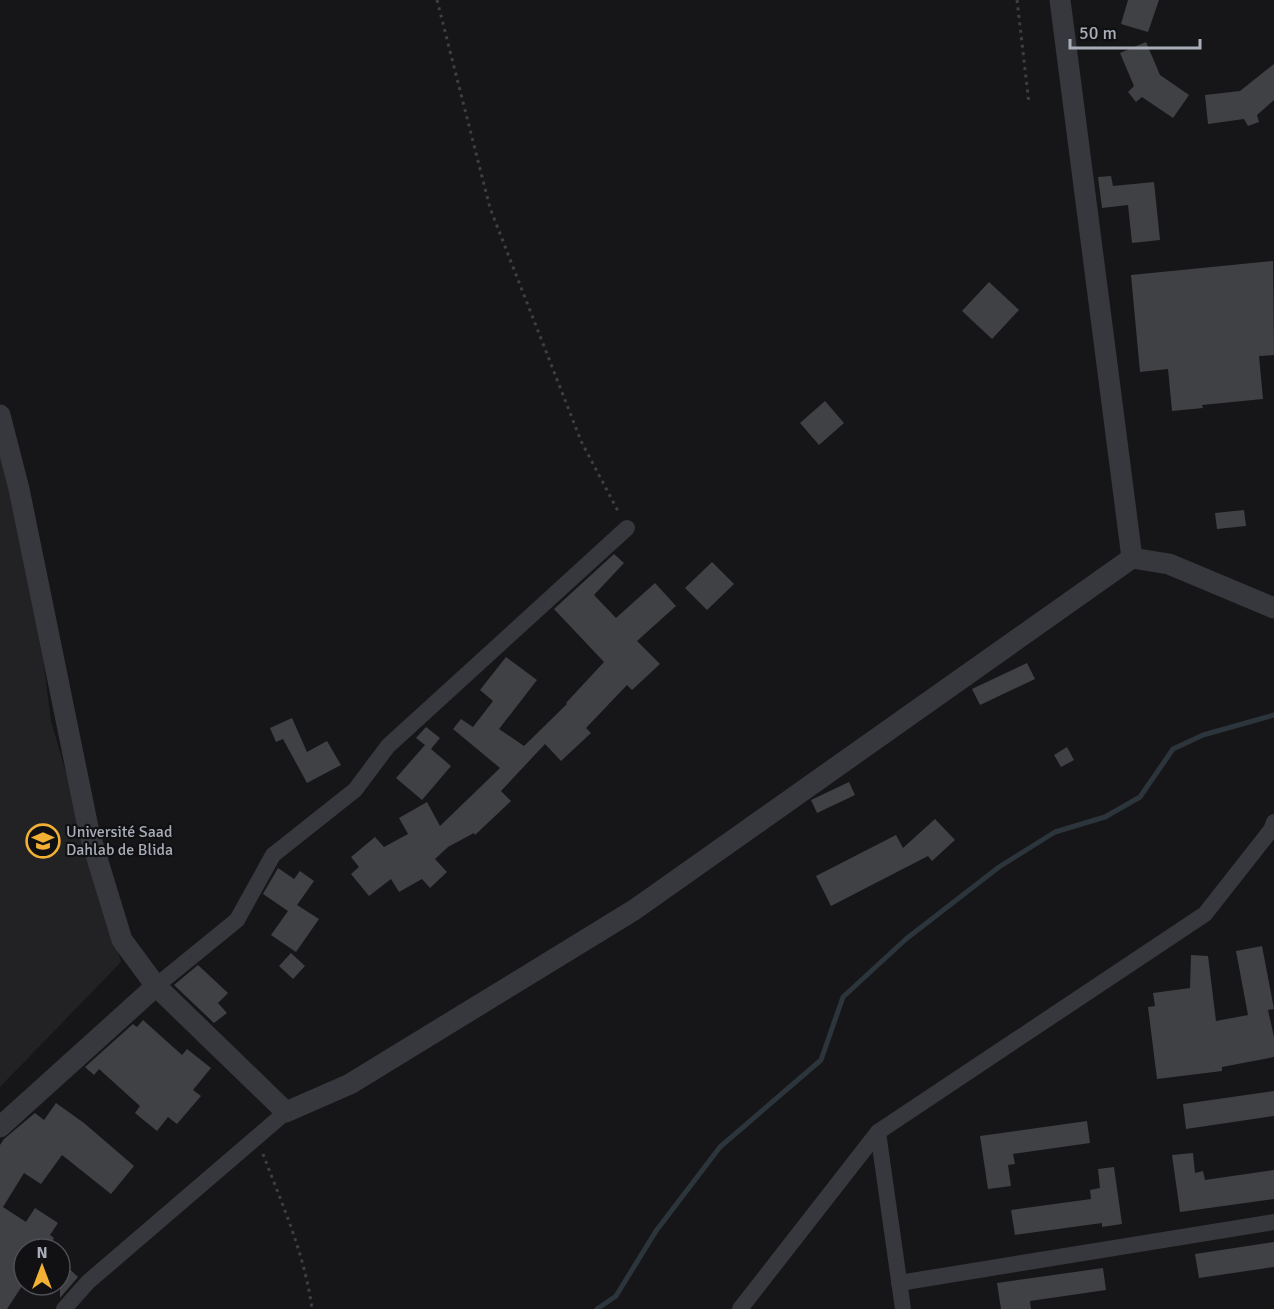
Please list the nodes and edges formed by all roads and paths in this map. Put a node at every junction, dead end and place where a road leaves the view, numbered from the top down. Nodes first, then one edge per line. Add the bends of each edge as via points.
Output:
1 (438, 0) edge
2 (1017, 0) edge
3 (1060, 0) edge
4 (1029, 104) dead end
5 (0, 415) edge
6 (627, 528) joint
7 (1132, 558) junction
8 (1274, 608) edge
9 (1274, 822) edge
10 (156, 986) junction
11 (286, 1113) junction
12 (0, 1127) edge
13 (878, 1132) junction
14 (256, 1138) junction
15 (1274, 1222) edge
16 (899, 1283) junction
17 (64, 1309) edge
18 (312, 1309) edge
19 (740, 1309) edge
20 (903, 1309) edge

1 - 6 path via 490,208 581,441
2 - 4 path
3 - 7 street
5 - 10 street via 19,489 89,832 122,940
6 - 10 street via 388,746 355,790 273,855 237,920
7 - 8 street via 1169,564
7 - 11 street via 634,910 350,1084
9 - 13 street via 1205,914
10 - 11 street
10 - 12 street
11 - 14 street
13 - 16 street
13 - 19 street
14 - 17 street via 88,1282
14 - 18 path via 295,1236
15 - 16 street
16 - 20 street

